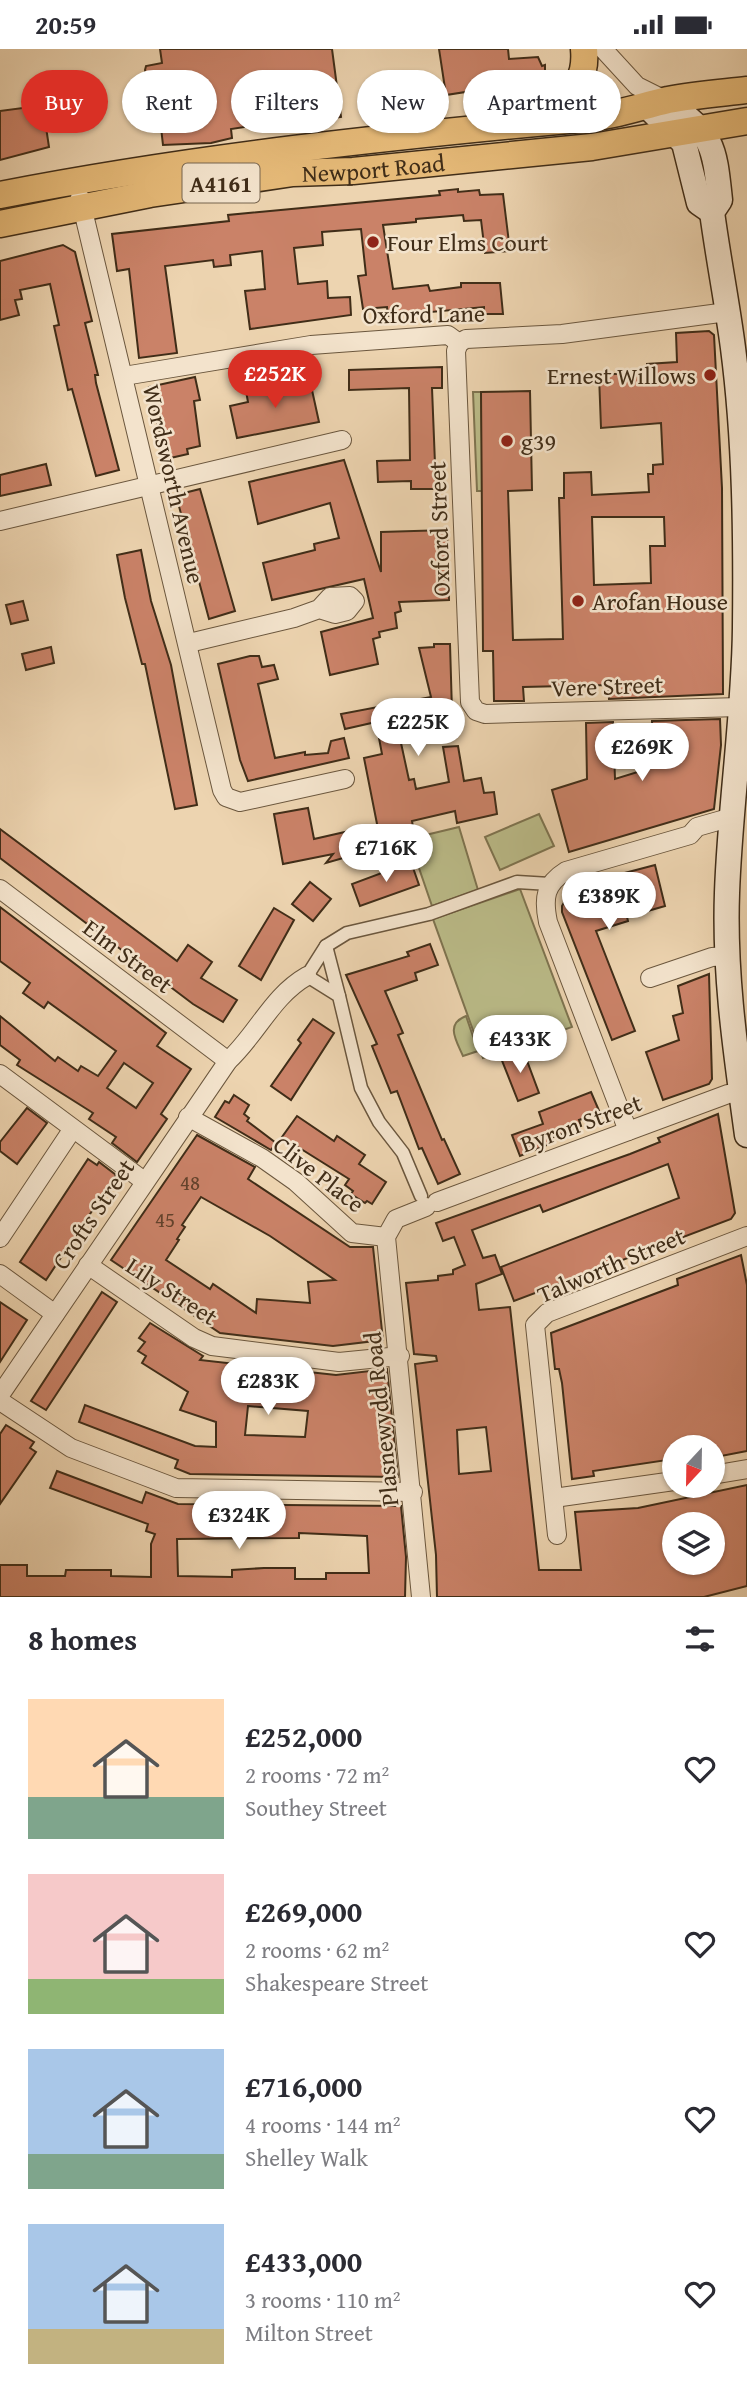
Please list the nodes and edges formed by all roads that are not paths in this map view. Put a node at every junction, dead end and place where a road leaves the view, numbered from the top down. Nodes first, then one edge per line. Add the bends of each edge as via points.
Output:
1 (584, 49) edge
2 (603, 49) edge
3 (584, 70) edge
4 (747, 90) edge
5 (650, 97) junction
6 (621, 108) edge
7 (747, 121) edge
8 (702, 128) junction
9 (463, 130) edge
10 (675, 132) junction
11 (79, 194) junction
12 (0, 195) edge
13 (712, 212) junction
14 (0, 224) edge
15 (727, 312) junction
16 (459, 343) junction
17 (124, 376) junction
18 (743, 430) edge
19 (342, 440) dead end
20 (149, 486) junction
21 (0, 521) edge
22 (319, 609) dead end
23 (189, 642) junction
24 (740, 708) junction
25 (476, 711) joint
26 (345, 779) dead end
27 (732, 817) junction
28 (738, 855) edge
29 (550, 884) junction
30 (0, 889) edge
31 (326, 946) junction
32 (727, 955) junction
33 (307, 976) junction
34 (650, 978) dead end
35 (340, 996) junction
36 (228, 1061) junction
37 (0, 1074) edge
38 (741, 1093) junction
39 (188, 1117) junction
40 (72, 1130) junction
41 (628, 1131) junction
42 (747, 1135) edge
43 (144, 1181) junction
44 (428, 1202) junction
45 (747, 1236) edge
46 (386, 1237) junction
47 (0, 1238) edge
48 (88, 1265) junction
49 (0, 1274) edge
50 (55, 1314) junction
51 (400, 1356) junction
52 (0, 1395) edge
53 (0, 1401) edge
54 (747, 1469) edge
55 (725, 1473) edge
56 (662, 1483) edge
57 (412, 1492) junction
58 (554, 1498) junction
59 (557, 1535) dead end
60 (421, 1597) edge

1 - 3 main road
2 - 5 street
4 - 5 main road, Newport Road / A4161
5 - 6 main road, Newport Road / A4161
5 - 8 main road
5 - 10 main road
7 - 8 main road, Newport Road / A4161
8 - 10 main road, Newport Road / A4161
8 - 13 main road via 710,142 718,180 720,200
9 - 11 main road, Newport Road / A4161 via 351,140
10 - 11 main road, Newport Road / A4161 via 592,146 354,171
10 - 13 main road via 688,153 699,203
11 - 12 main road, Newport Road / A4161
11 - 14 main road, Newport Road / A4161
11 - 17 street, Wordsworth Avenue
13 - 15 main road
15 - 16 street, Oxford Lane via 594,331
15 - 18 main road
16 - 17 street, Oxford Lane via 448,335 352,341
16 - 25 street, Oxford Street via 470,702
17 - 20 street, Wordsworth Avenue
18 - 24 main road via 745,628
19 - 20 street
20 - 21 street
20 - 23 street, Wordsworth Avenue
22 - 23 street
23 - 26 street, Wordsworth Avenue via 226,797 240,801
24 - 25 street, Vere Street
24 - 27 main road
27 - 28 main road
27 - 29 street via 697,827 690,835 566,871
28 - 32 main road
29 - 31 street via 517,882 429,914 347,933
29 - 41 street via 544,895 548,922
30 - 36 street, Elm Street
31 - 33 street
31 - 35 street
32 - 34 street
32 - 38 main road
33 - 35 street
33 - 36 street, Crofts Street via 287,988
35 - 44 street via 361,1088
36 - 39 street, Crofts Street
37 - 40 street
38 - 41 street, Byron Street
38 - 42 main road
39 - 43 street, Crofts Street
39 - 46 street, Clive Place via 296,1182 352,1233
40 - 43 street
40 - 47 street
41 - 44 street, Byron Street
43 - 48 street, Crofts Street
44 - 46 street, Byron Street via 396,1219
45 - 58 street, Talworth Street via 547,1313 535,1325
46 - 51 street, Plasnewydd Road
48 - 50 street, Crofts Street
48 - 51 street, Lily Street via 212,1346 339,1361
49 - 50 street
50 - 52 street, Crofts Street
51 - 57 street, Plasnewydd Road
53 - 57 street via 71,1448 176,1488
54 - 55 street
56 - 58 street
57 - 60 street, Plasnewydd Road
58 - 59 street, Talworth Street

